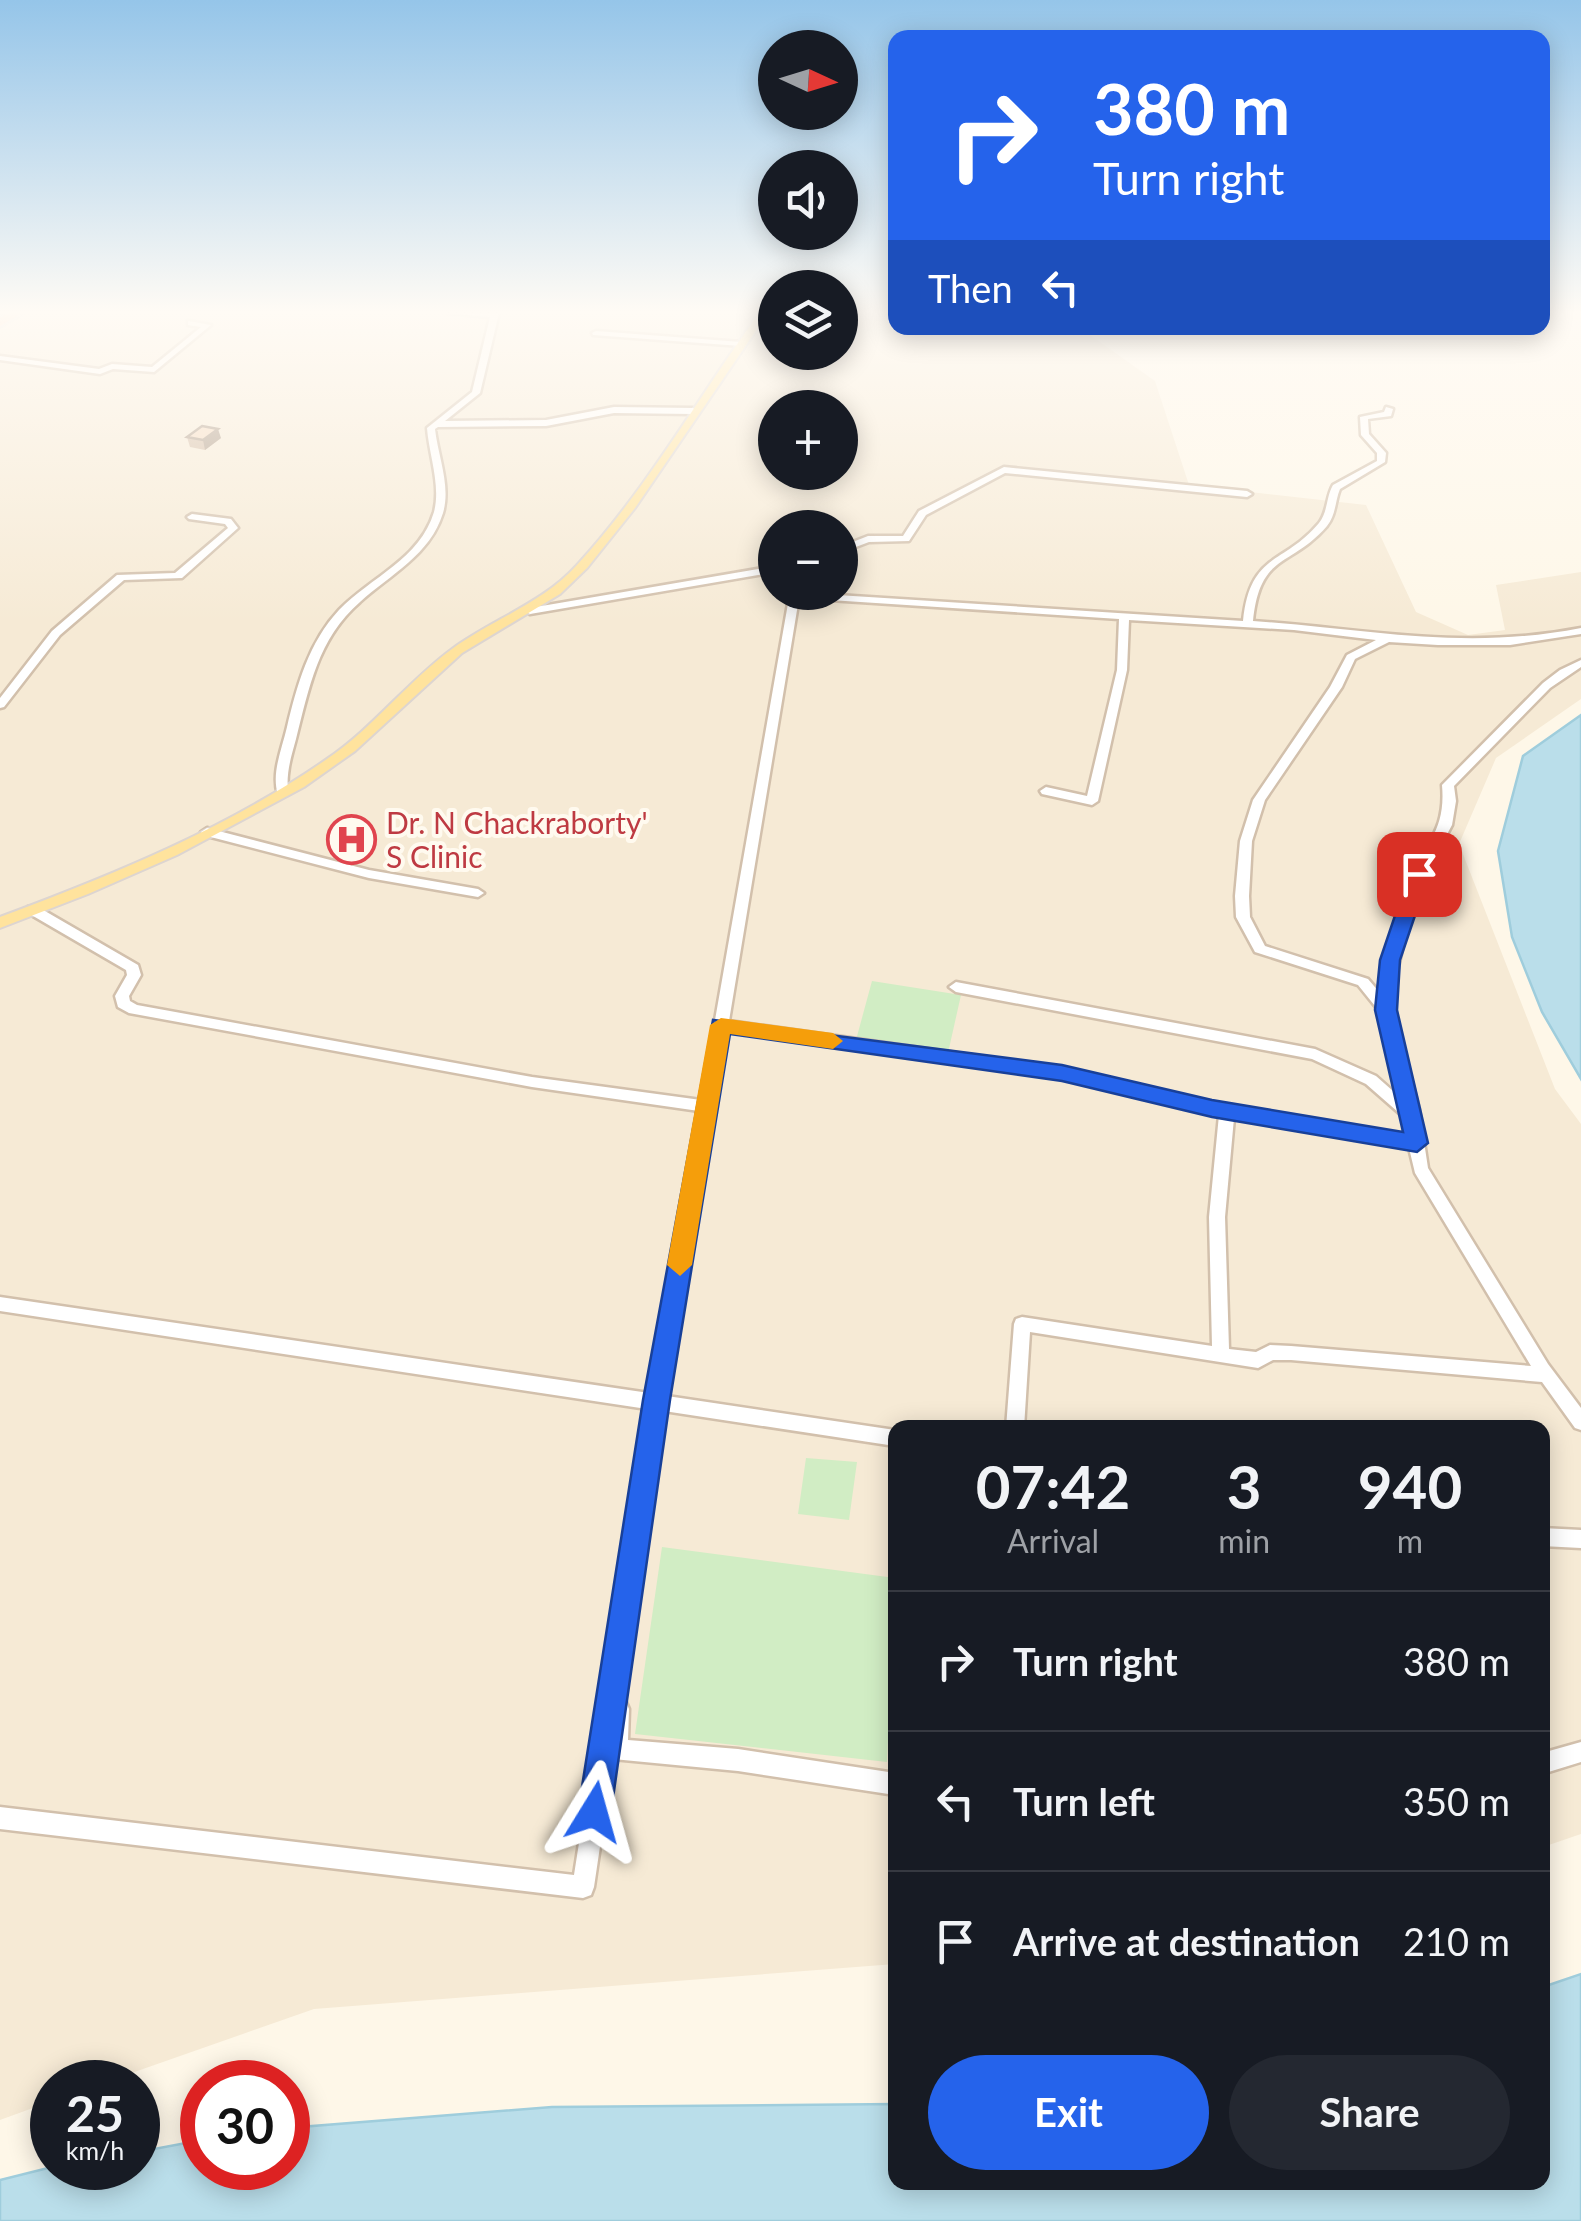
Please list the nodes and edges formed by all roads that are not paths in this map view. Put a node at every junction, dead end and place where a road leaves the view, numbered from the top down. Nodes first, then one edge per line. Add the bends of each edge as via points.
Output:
1 (445, 417) edge
2 (582, 417) edge
3 (688, 417) edge
4 (1367, 417) edge
5 (436, 424) junction
6 (1247, 494) dead end
7 (192, 517) dead end
8 (858, 543) edge
9 (758, 573) edge
10 (858, 598) edge
11 (792, 610) edge
12 (530, 612) junction
13 (1124, 616) junction
14 (1248, 624) junction
15 (1581, 631) edge
16 (1386, 640) junction
17 (1581, 663) edge
18 (0, 705) edge
19 (282, 792) junction
20 (1046, 792) dead end
21 (206, 832) junction
22 (478, 893) dead end
23 (33, 910) junction
24 (0, 923) edge
25 (956, 986) dead end
26 (1386, 1010) junction
27 (721, 1025) junction
28 (707, 1106) junction
29 (1226, 1111) junction
30 (1413, 1117) junction
31 (1417, 1143) junction
32 (0, 1304) edge
33 (1222, 1355) junction
34 (1546, 1375) junction
35 (657, 1400) junction
36 (1015, 1420) edge
37 (1581, 1422) edge
38 (888, 1437) edge
39 (1550, 1537) edge
40 (1581, 1539) edge
41 (1581, 1752) edge
42 (1550, 1762) edge
43 (888, 1783) edge
44 (0, 1818) edge

1 - 5 street
2 - 5 street via 546,424
3 - 12 main road via 581,570
4 - 14 street via 1366,435 1382,453 1381,462 1336,487 1326,520 1271,562 1252,587
5 - 19 street via 431,428 438,513 410,558 329,627 303,682
6 - 8 street via 1004,470 922,513 906,539
7 - 18 street via 228,521 233,528 178,576 122,577 56,632
9 - 12 street
10 - 13 street
11 - 27 street
12 - 19 main road via 463,646 348,750
13 - 14 street
13 - 20 street via 1122,670 1092,801
14 - 16 street
15 - 16 street via 1541,641
16 - 26 street via 1351,657 1258,800 1246,840 1242,896 1243,917 1260,948 1363,982
17 - 26 street via 1550,679 1448,785 1453,813 1403,920 1390,960
19 - 21 main road
21 - 22 street via 369,874
21 - 23 main road
23 - 24 main road
23 - 28 street via 133,968 122,996 134,1009 532,1082
25 - 30 street via 1315,1054 1371,1080
26 - 30 street
27 - 28 street
27 - 29 street via 1062,1073
28 - 35 street
29 - 31 street
29 - 33 street via 1217,1217
30 - 31 street
31 - 34 street via 1420,1169
32 - 35 street
33 - 34 street via 1258,1360 1270,1352 1320,1354
33 - 36 street via 1022,1324
34 - 37 street
35 - 38 street
35 - 43 street via 623,1624 617,1750
35 - 44 street via 583,1888
39 - 40 street
41 - 42 street

